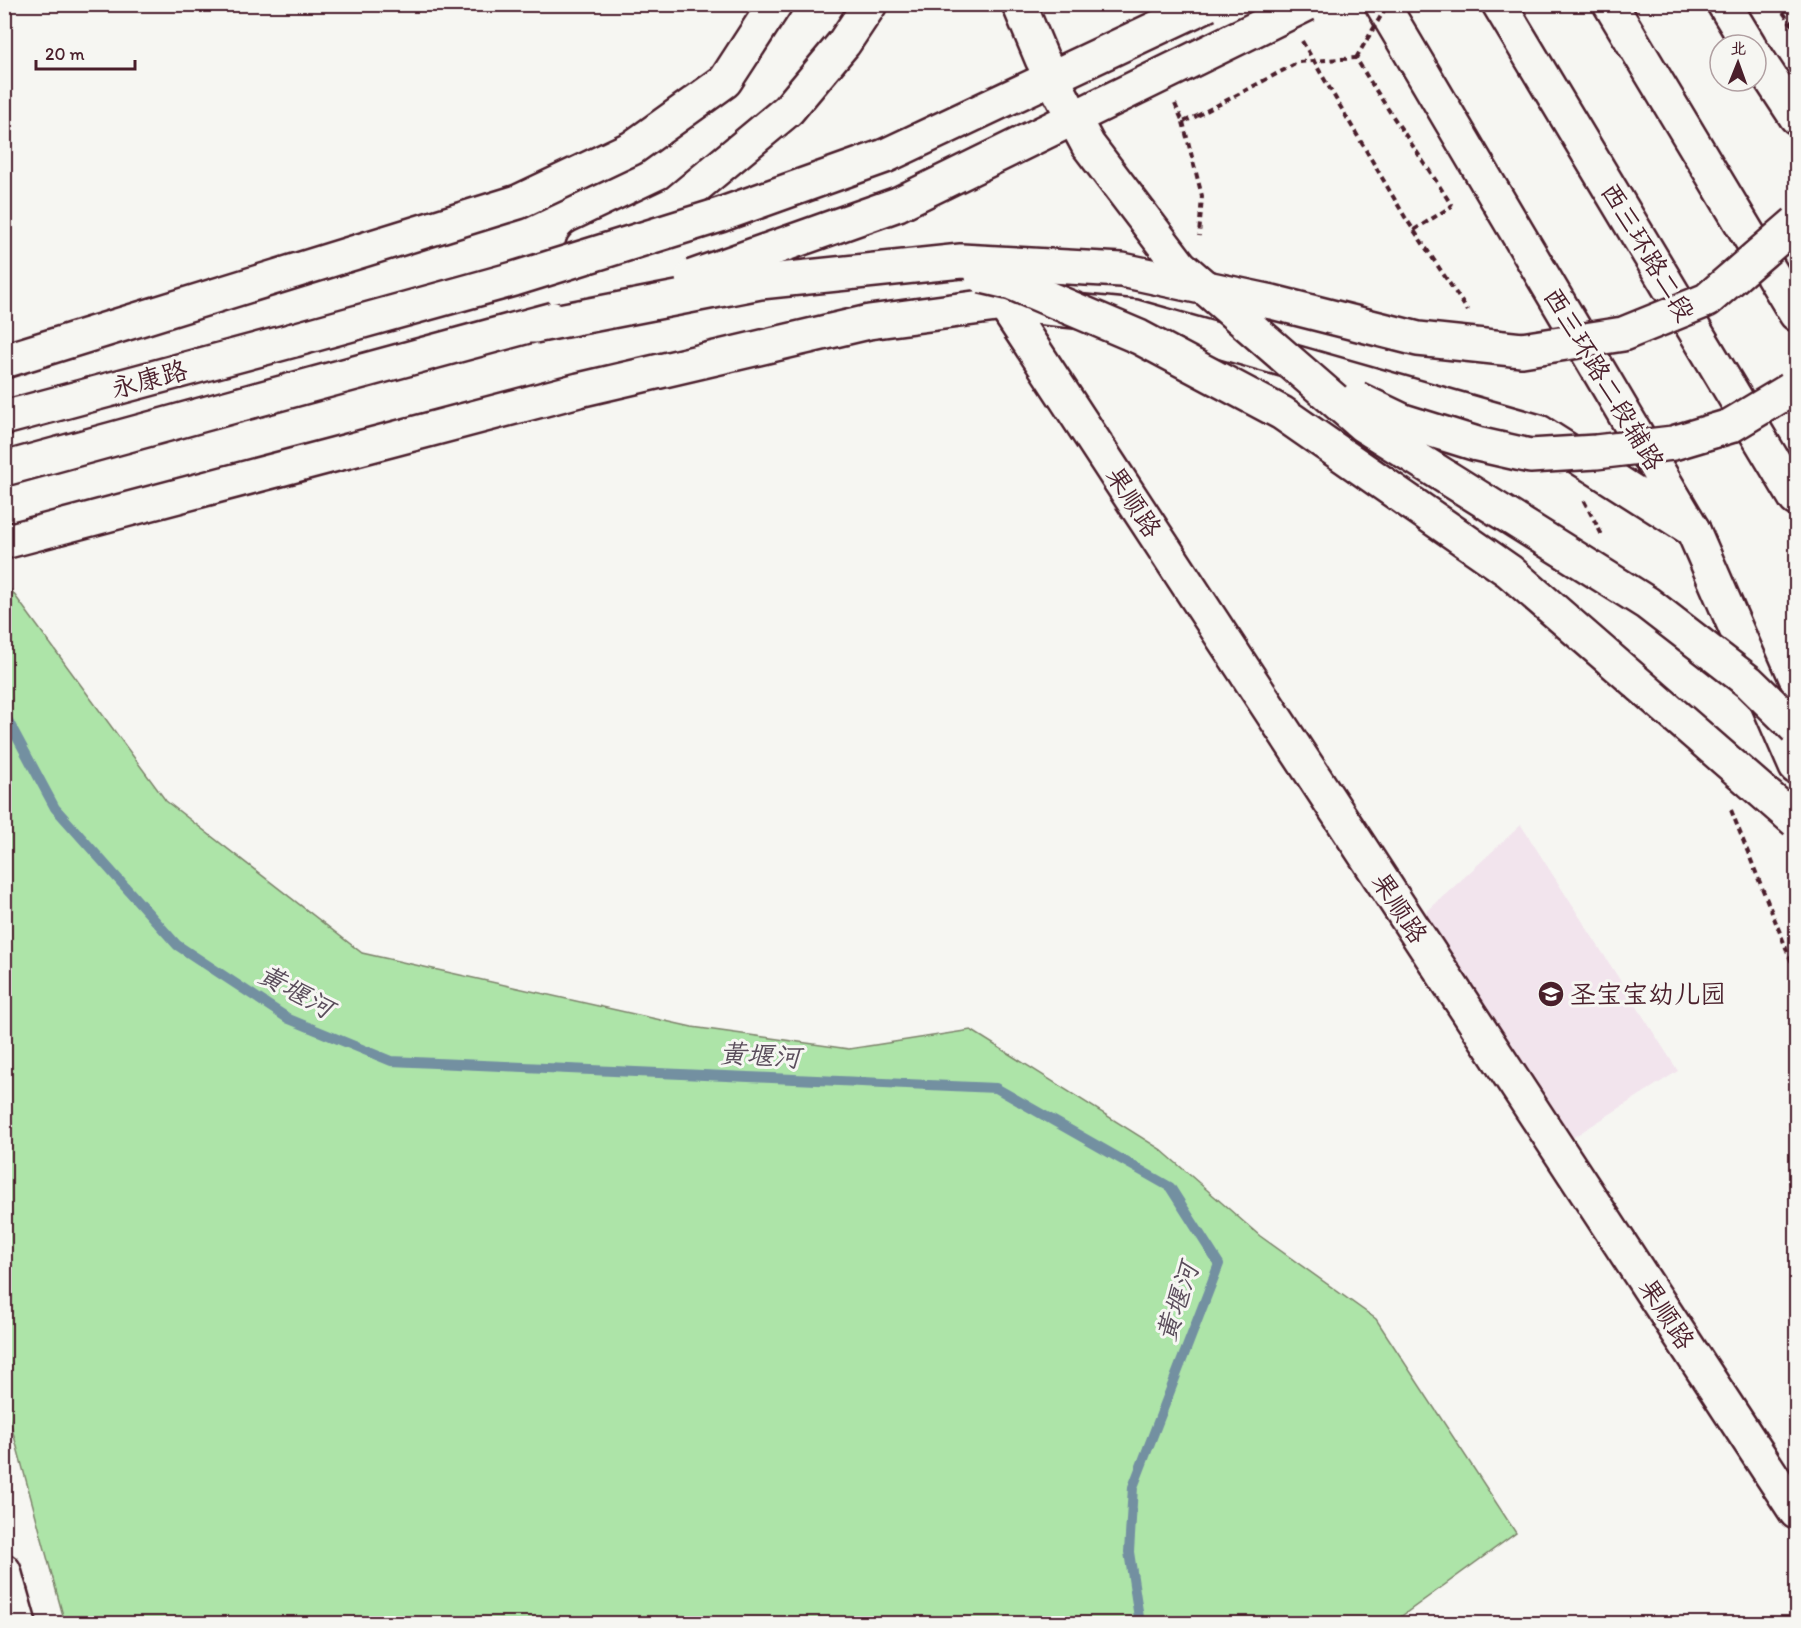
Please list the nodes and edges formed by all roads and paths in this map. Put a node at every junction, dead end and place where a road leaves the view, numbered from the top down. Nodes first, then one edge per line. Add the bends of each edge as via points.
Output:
1 (775, 4) edge
2 (854, 4) edge
3 (870, 4) edge
4 (1019, 4) edge
5 (1208, 4) edge
6 (1307, 4) edge
7 (1382, 4) edge
8 (1388, 4) edge
9 (1499, 4) edge
10 (1610, 4) edge
11 (1724, 4) edge
12 (1777, 4) edge
13 (1794, 29) edge
14 (1742, 33) edge
15 (1356, 58) junction
16 (829, 61) junction
17 (1768, 74) edge
18 (1197, 116) dead end
19 (1797, 117) edge
20 (1797, 223) edge
21 (1414, 230) dead end
22 (931, 264) junction
23 (514, 279) junction
24 (1004, 304) junction
25 (1797, 314) edge
26 (534, 326) junction
27 (4, 361) edge
28 (1301, 372) junction
29 (1797, 384) edge
30 (4, 418) edge
31 (4, 469) edge
32 (1797, 499) edge
33 (1693, 530) junction
34 (4, 542) edge
35 (1797, 728) edge
36 (1797, 767) edge
37 (1797, 821) edge
38 (1797, 1512) edge
39 (4, 1571) edge
40 (19, 1623) edge

1 - 27 main road via 725,81 632,148 518,202
2 - 16 main road
3 - 16 main road
4 - 28 main road, bridge via 1042,59 1088,145 1180,266
5 - 23 main road, bridge via 885,156 720,214
6 - 26 main road, bridge via 898,204 722,268
7 - 33 main road, 西三环路二段辅路
8 - 15 path, bridge
9 - 32 main road, 西三环路二段
10 - 25 main road
11 - 14 main road
12 - 13 path
15 - 18 path, bridge via 1299,62
15 - 21 path, bridge via 1452,206
16 - 23 main road, bridge via 788,110 676,203
17 - 19 main road
20 - 22 main road, bridge via 1707,300 1623,334 1522,350 1418,339 1122,270 961,261
22 - 26 main road, bridge via 760,282
22 - 37 main road, bridge via 1012,283 1139,337 1282,413 1509,571
23 - 30 main road, 永康路, bridge
24 - 33 main road via 1135,317 1539,432
24 - 34 main road via 869,322 579,390
24 - 38 main road, 果顺路
26 - 31 main road, 永康路, bridge
28 - 29 main road, bridge via 1403,422 1530,456 1673,443 1730,426
28 - 35 main road, bridge via 1363,425 1647,603 1749,682
33 - 36 main road, 西三环路二段辅路
39 - 40 main road

